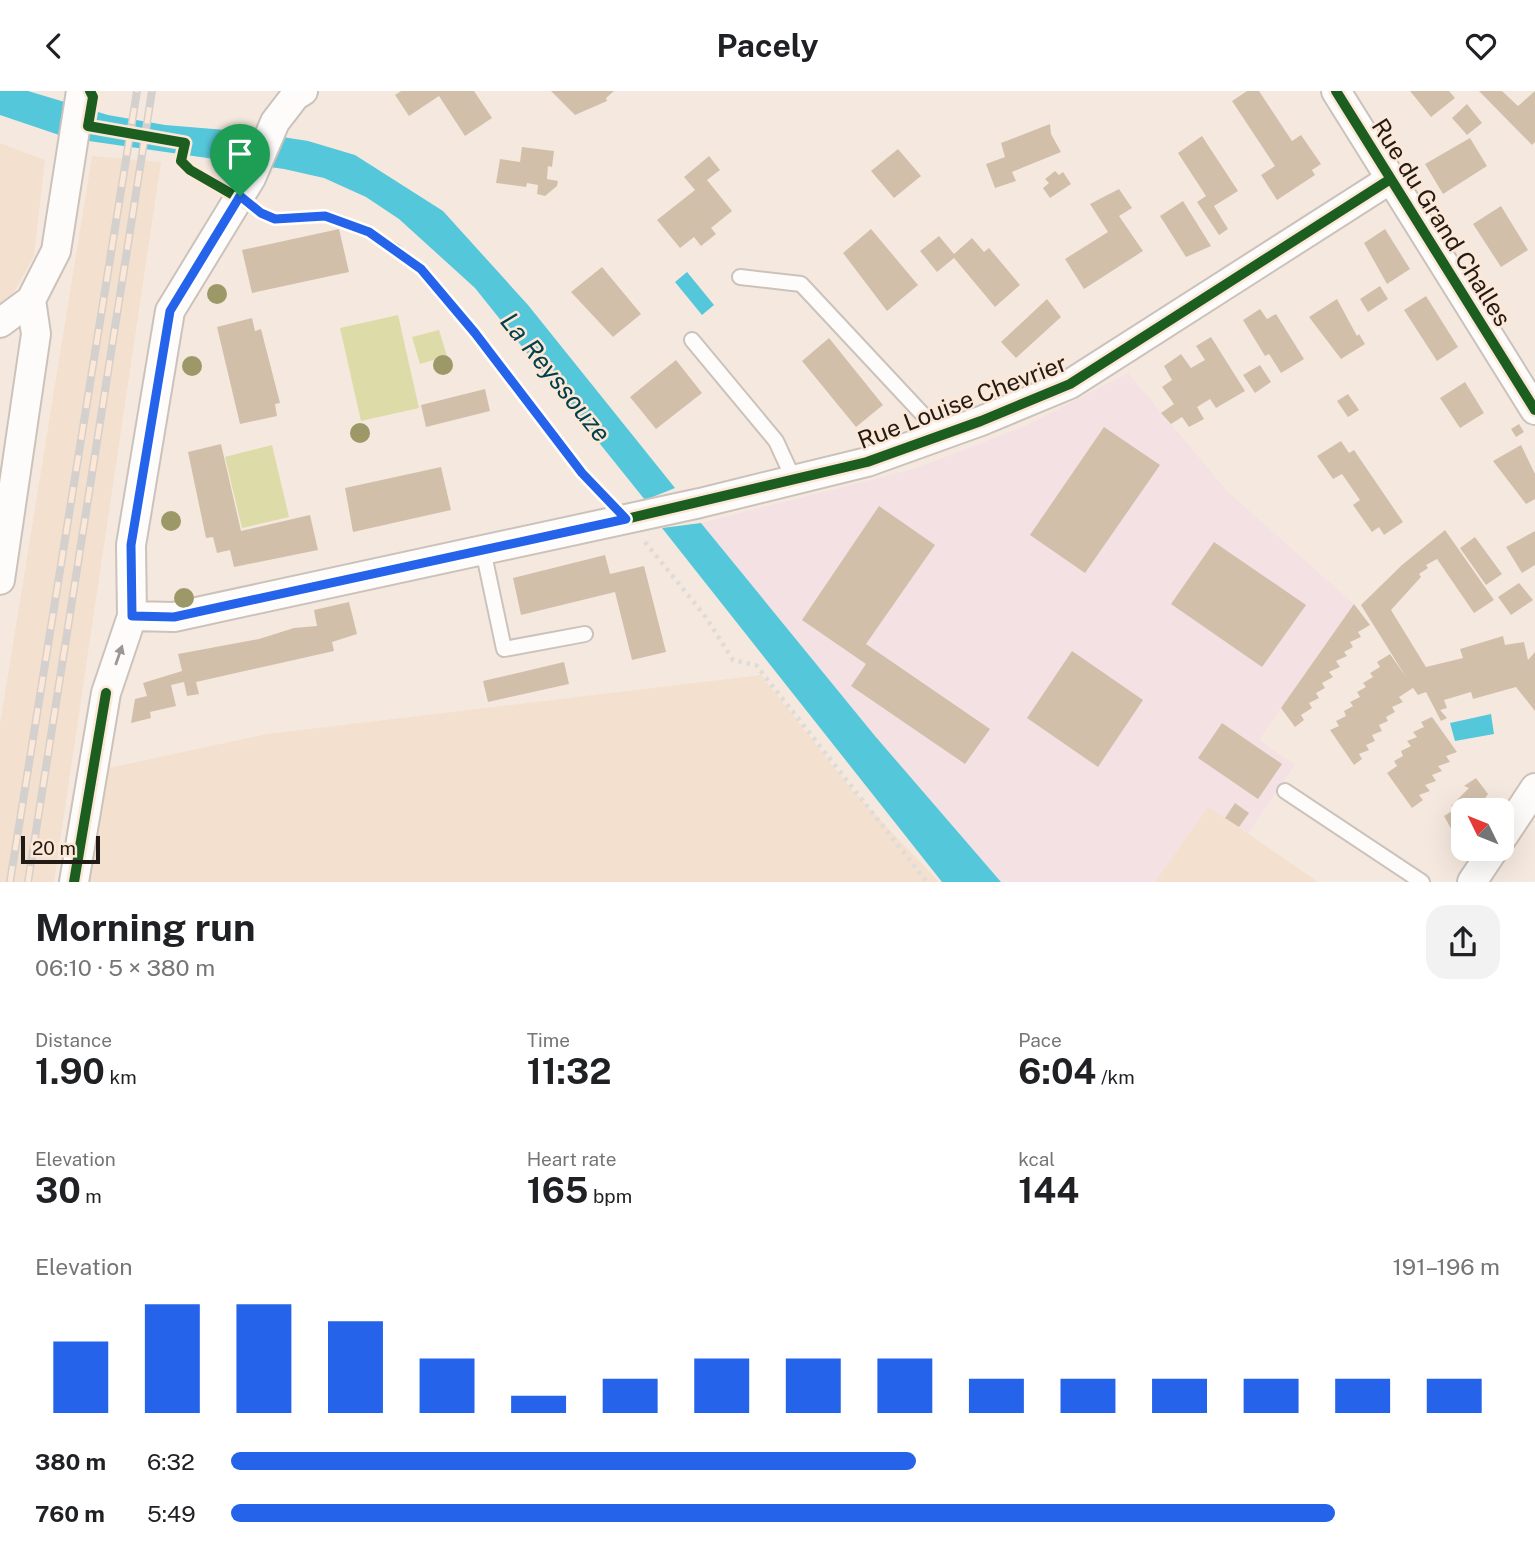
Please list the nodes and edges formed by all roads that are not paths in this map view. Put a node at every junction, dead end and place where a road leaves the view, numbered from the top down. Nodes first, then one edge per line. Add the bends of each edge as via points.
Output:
1 (1336, 91) edge
2 (81, 93) edge
3 (297, 93) edge
4 (1389, 180) junction
5 (740, 277) dead end
6 (31, 300) junction
7 (0, 323) edge
8 (692, 340) dead end
9 (1535, 411) edge
10 (943, 435) junction
11 (794, 480) junction
12 (483, 550) junction
13 (0, 580) edge
14 (132, 616) junction
15 (585, 634) dead end
16 (1535, 788) edge
17 (1285, 791) dead end
18 (1514, 820) edge
19 (1486, 861) edge
20 (74, 882) edge
21 (1422, 882) edge
22 (1472, 882) edge

1 - 4 street, Rue du Grand Challes
2 - 6 street via 80,136 56,251
3 - 14 street via 275,122 251,177 170,311 131,545
4 - 9 street, Rue du Grand Challes
4 - 10 street, Rue Louise Chevrier via 1070,384
5 - 10 lane via 801,283
6 - 7 street
6 - 13 street via 36,334
8 - 11 lane via 776,441
10 - 11 street, Rue Louise Chevrier via 867,462
11 - 12 street, Rue Louise Chevrier
12 - 14 street, Rue Louise Chevrier via 174,617
12 - 15 lane via 504,649
20 -> 14 street via 106,693
16 - 18 street
17 - 21 lane
19 - 22 street

